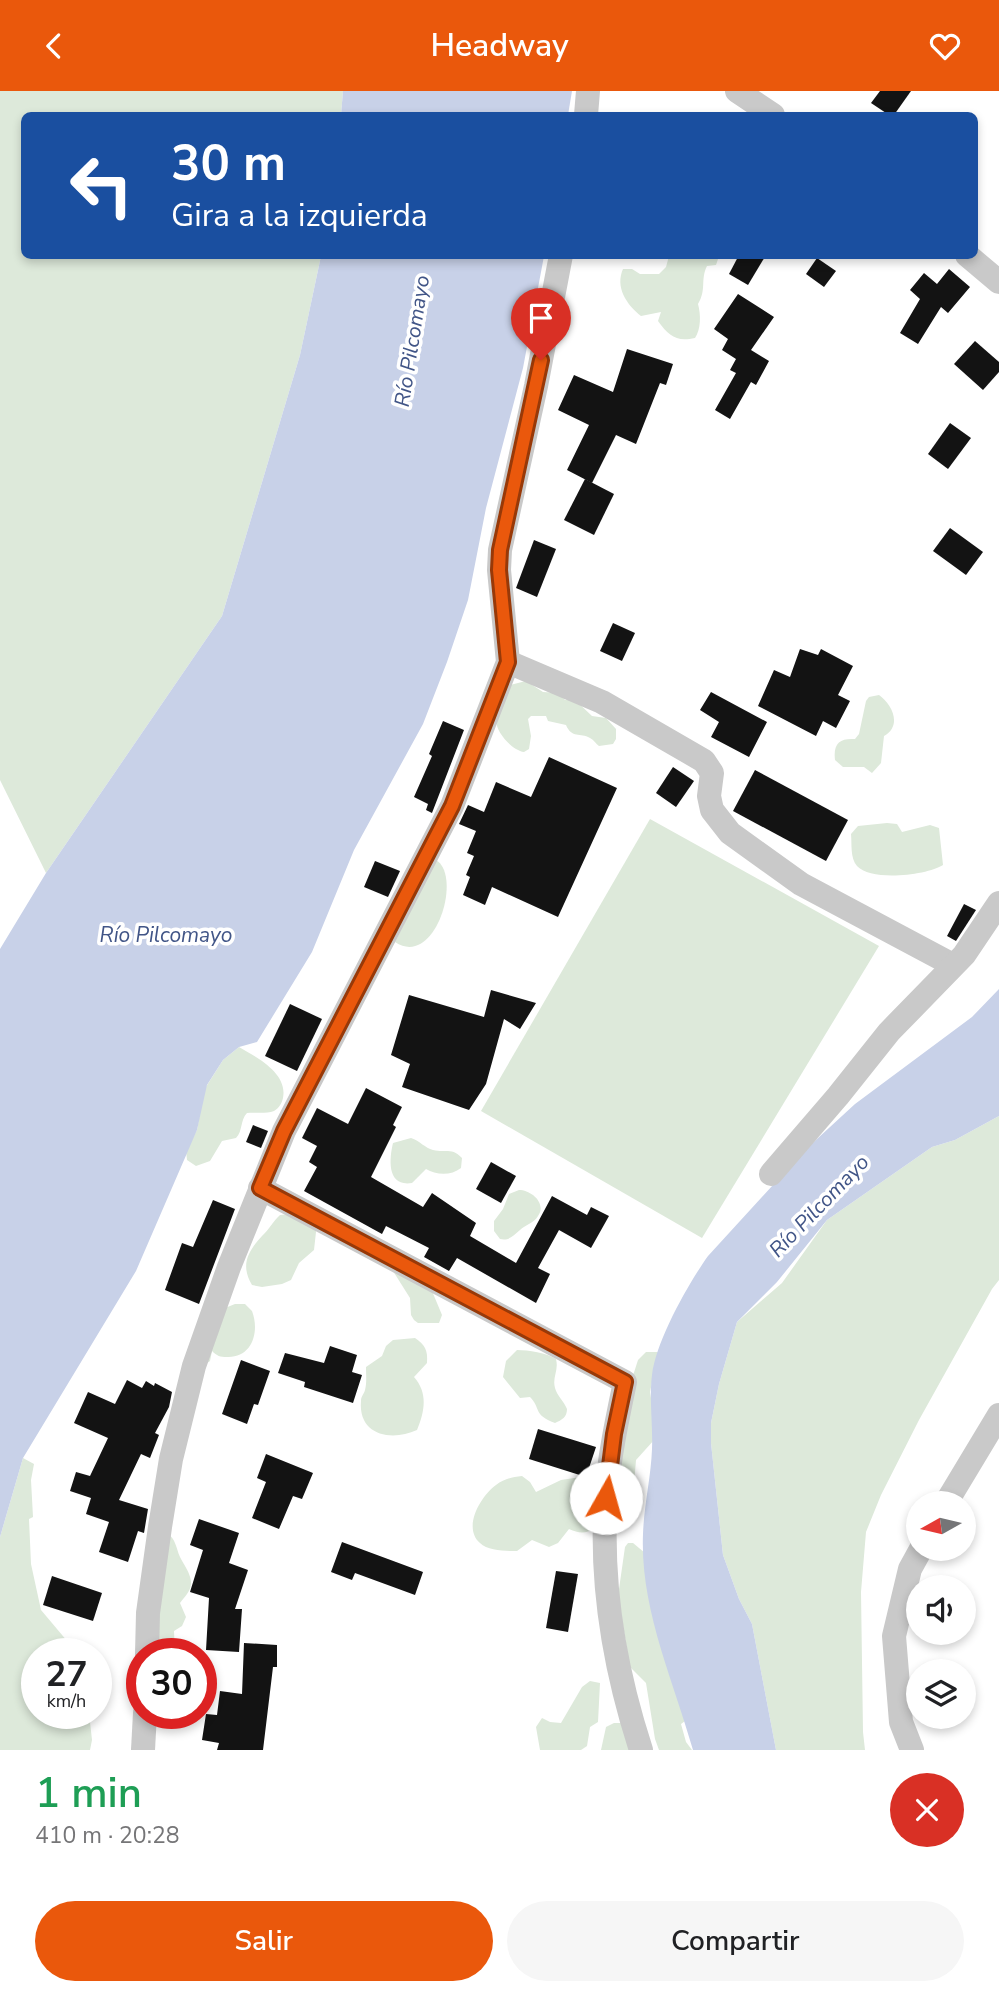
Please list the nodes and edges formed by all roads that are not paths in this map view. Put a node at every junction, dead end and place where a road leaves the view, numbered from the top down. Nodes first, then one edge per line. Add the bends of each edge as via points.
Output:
1 (588, 91) edge
2 (737, 91) edge
3 (586, 112) edge
4 (768, 112) edge
5 (560, 259) edge
6 (972, 259) edge
7 (999, 282) edge
8 (508, 662) junction
9 (999, 903) edge
10 (953, 965) junction
11 (771, 1174) dead end
12 (260, 1188) junction
13 (999, 1415) edge
14 (953, 1491) edge
15 (914, 1561) edge
16 (147, 1638) edge
17 (144, 1729) edge
18 (143, 1750) edge
19 (641, 1750) edge
20 (912, 1750) edge

1 - 3 street
2 - 4 street
5 - 8 street via 500,550
6 - 7 street
8 - 10 street via 602,702 704,761 712,773 712,810 730,833 801,884
8 - 12 street via 452,806 284,1131
9 - 10 street
10 - 11 street via 889,1032
12 - 16 street via 194,1366 177,1433
12 - 19 street via 625,1382 606,1498 606,1558 612,1635
13 - 14 street
15 - 20 street via 894,1636 901,1722
17 - 18 street

